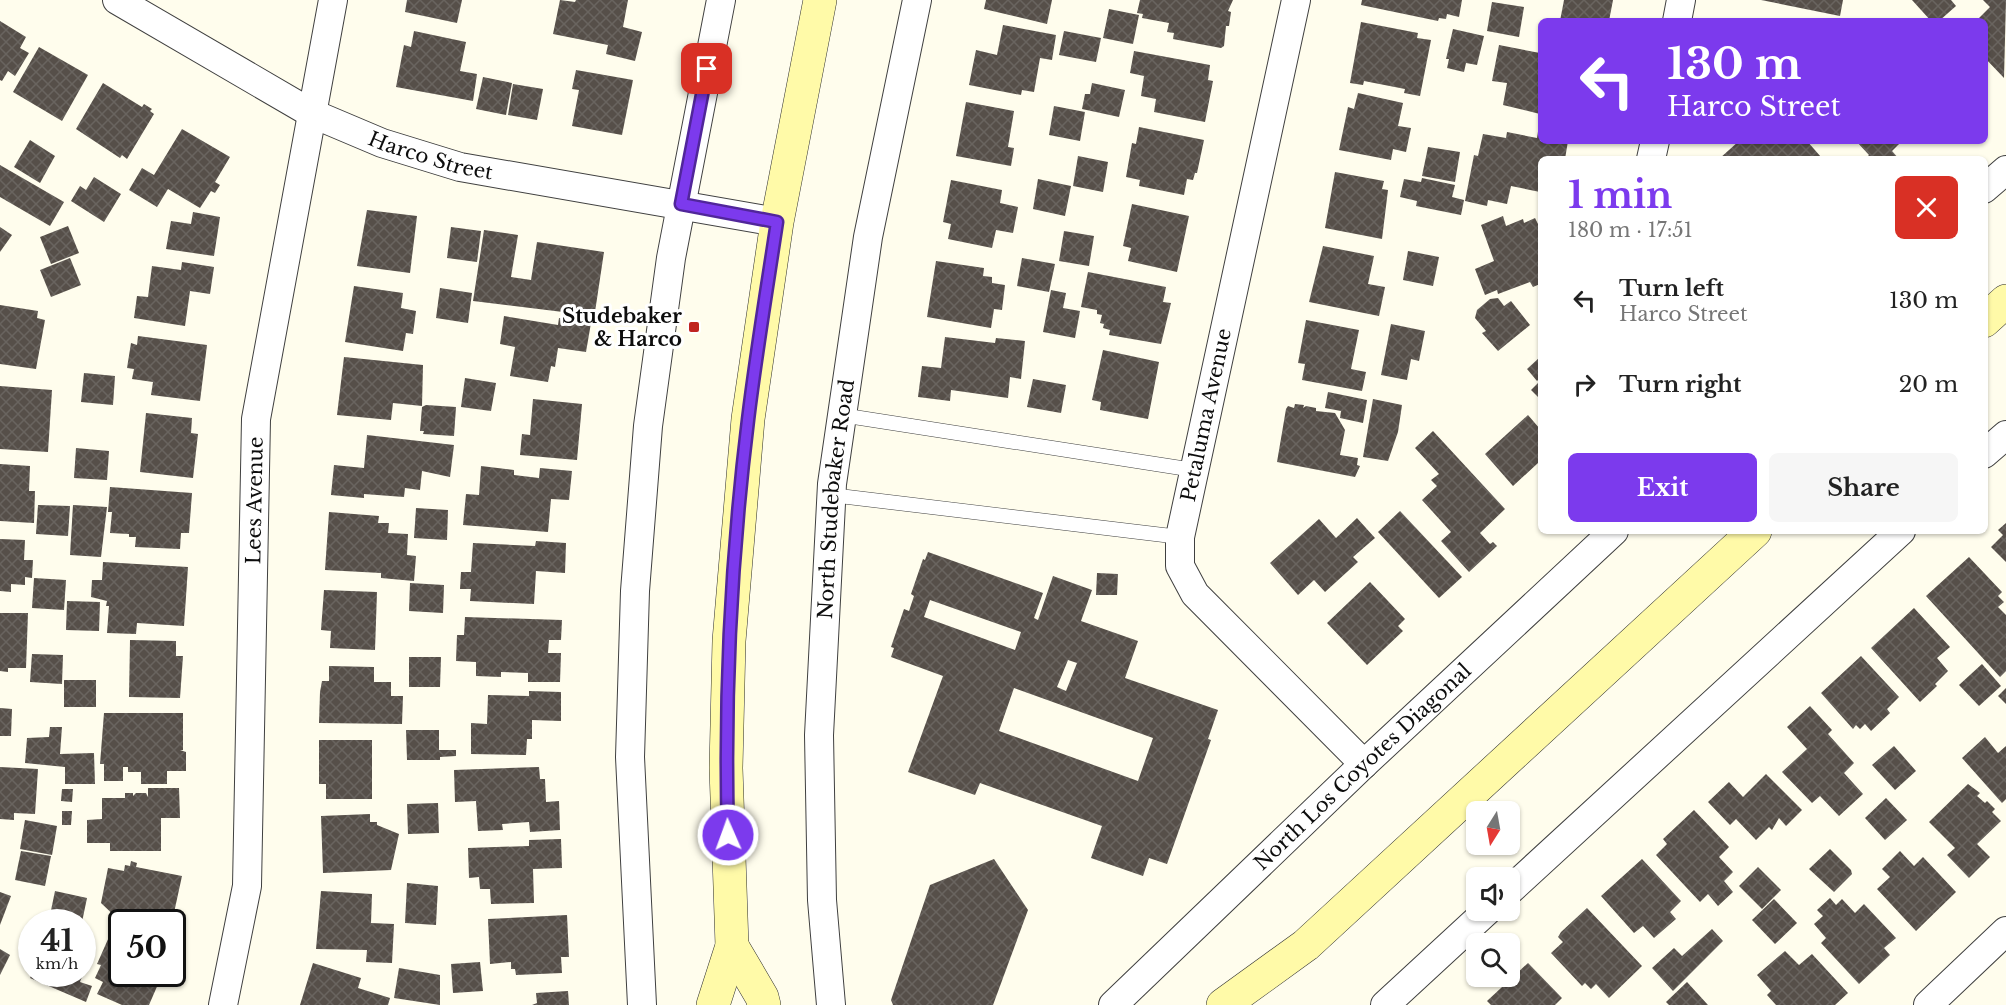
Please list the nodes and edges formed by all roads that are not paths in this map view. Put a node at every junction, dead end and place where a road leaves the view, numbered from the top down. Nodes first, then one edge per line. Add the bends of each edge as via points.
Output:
1 (117, 0) edge
2 (333, 0) edge
3 (721, 0) edge
4 (820, 0) edge
5 (917, 0) edge
6 (1296, 0) edge
7 (1681, 0) edge
8 (1678, 18) edge
9 (311, 113) junction
10 (2006, 170) edge
11 (1988, 186) edge
12 (681, 204) junction
13 (777, 222) junction
14 (2006, 301) edge
15 (1988, 317) edge
16 (841, 415) junction
17 (2006, 435) edge
18 (1988, 451) edge
19 (1194, 470) junction
20 (831, 495) junction
21 (1611, 534) edge
22 (1752, 534) edge
23 (1898, 534) edge
24 (1180, 537) junction
25 (1364, 764) junction
26 (1520, 881) edge
27 (1476, 921) edge
28 (2006, 931) edge
29 (1306, 945) junction
30 (732, 946) junction
31 (223, 1005) edge
32 (642, 1005) edge
33 (713, 1005) edge
34 (764, 1005) edge
35 (831, 1005) edge
36 (1113, 1005) edge
37 (1223, 1005) edge
38 (1257, 1005) edge
39 (1385, 1005) edge
40 (1928, 1005) edge

1 - 9 street, Harco Street
2 - 9 street, Lees Avenue
3 - 12 street
4 - 13 main road
5 - 16 street, North Studebaker Road via 868,237
6 - 19 street, Petaluma Avenue
7 - 8 street
9 - 12 street, Harco Street via 382,143 460,167
9 - 31 street, Lees Avenue via 256,419 247,886
10 - 11 street
12 - 13 street, Harco Street
12 - 32 street via 648,426 635,591 630,757
13 - 30 main road via 748,420 729,641 726,768
14 - 15 main road
16 - 19 lane
16 - 20 street, North Studebaker Road
17 - 18 street
19 - 24 street, Petaluma Avenue
20 - 24 lane
20 - 35 street, North Studebaker Road via 819,735 822,900
21 - 25 street, North Los Coyotes Diagonal
22 - 29 main road
23 - 26 street
24 - 25 street, Petaluma Avenue via 1180,566 1195,594
25 - 36 street, North Los Coyotes Diagonal
27 - 39 street
28 - 40 street
29 - 37 main road
29 - 38 main road
30 - 33 main road
30 - 34 main road

